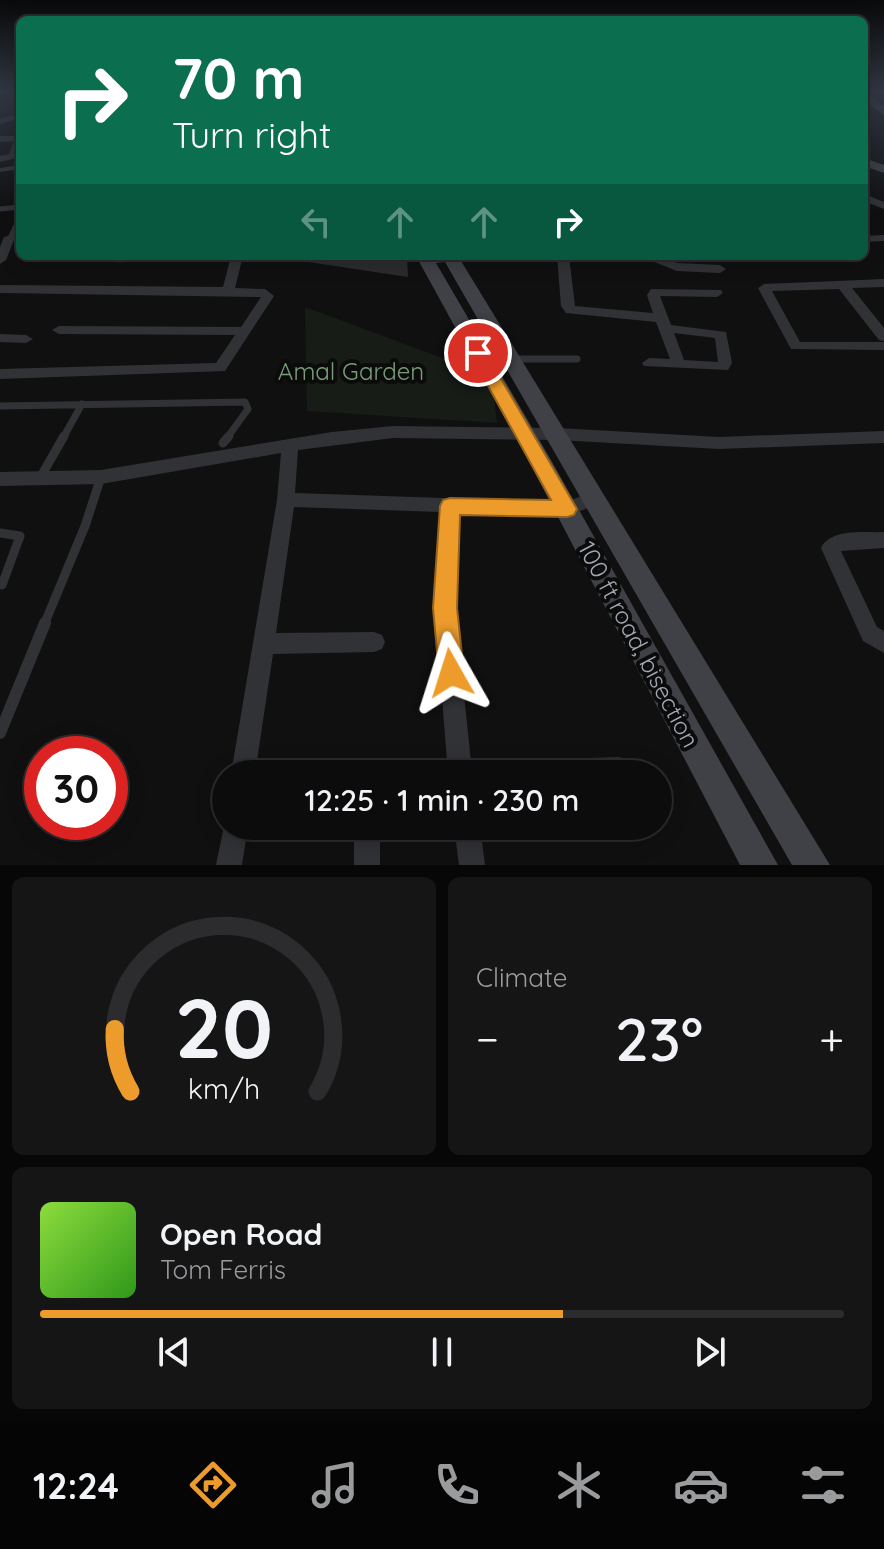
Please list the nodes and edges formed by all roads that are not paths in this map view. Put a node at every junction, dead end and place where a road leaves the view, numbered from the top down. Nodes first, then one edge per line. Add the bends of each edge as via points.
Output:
1 (6, 162) edge
2 (0, 170) edge
3 (16, 236) edge
4 (0, 260) edge
5 (236, 260) edge
6 (435, 260) edge
7 (435, 260) edge
8 (563, 260) edge
9 (657, 260) edge
10 (720, 269) dead end
11 (884, 283) edge
12 (842, 284) junction
13 (0, 289) edge
14 (228, 291) junction
15 (717, 293) dead end
16 (663, 323) junction
17 (59, 330) dead end
18 (244, 331) junction
19 (884, 337) edge
20 (0, 338) edge
21 (26, 339) dead end
22 (884, 346) edge
23 (511, 359) junction
24 (577, 359) dead end
25 (649, 363) dead end
26 (678, 363) junction
27 (0, 374) edge
28 (82, 404) junction
29 (0, 406) edge
30 (558, 434) junction
31 (525, 435) junction
32 (884, 437) edge
33 (223, 443) dead end
34 (290, 445) junction
35 (101, 477) junction
36 (0, 479) edge
37 (39, 479) junction
38 (595, 498) junction
39 (286, 500) junction
40 (450, 506) junction
41 (567, 509) junction
42 (0, 533) edge
43 (884, 540) edge
44 (2, 585) dead end
45 (374, 642) dead end
46 (884, 643) edge
47 (263, 644) junction
48 (0, 733) edge
49 (245, 760) edge
50 (459, 760) edge
51 (233, 840) edge
52 (367, 840) edge
53 (469, 840) edge
54 (229, 865) edge
55 (367, 865) edge
56 (472, 865) edge
57 (760, 865) edge
58 (812, 865) edge

1 - 2 lane
3 - 4 street
5 - 14 street
6 - 23 street, 100 ft road, bisection
7 - 31 street, 100 ft road, bisection
8 - 16 street via 571,310
9 - 10 street via 677,267
11 - 12 street
12 - 19 street
12 - 22 street via 764,288 796,346
13 - 14 street
14 - 18 street via 268,294
15 - 16 street via 655,292
16 - 26 street
16 - 26 street via 721,335 723,367
17 - 18 street
18 - 27 street via 220,368
20 - 21 street
23 - 24 lane
23 - 30 street, 100 ft road, bisection
25 - 26 street
28 - 29 lane
28 - 33 lane via 245,402 248,409
28 - 37 lane
30 - 31 street
30 - 32 street via 719,443
30 - 38 street, 100 ft road, bisection
31 - 34 street via 393,432
31 - 41 street, 100 ft road, bisection
34 - 35 street
34 - 39 street
35 - 37 street
35 - 48 lane
36 - 37 street
38 - 41 street
38 - 58 street, 100 ft road, bisection
39 - 40 street
39 - 47 street
40 - 41 street
40 - 50 street via 445,608
41 - 57 street, 100 ft road, bisection
42 - 44 lane via 20,536
43 - 46 street via 839,542 830,548 870,634
45 - 47 street
47 - 49 street
51 - 54 street
52 - 55 street
53 - 56 street

